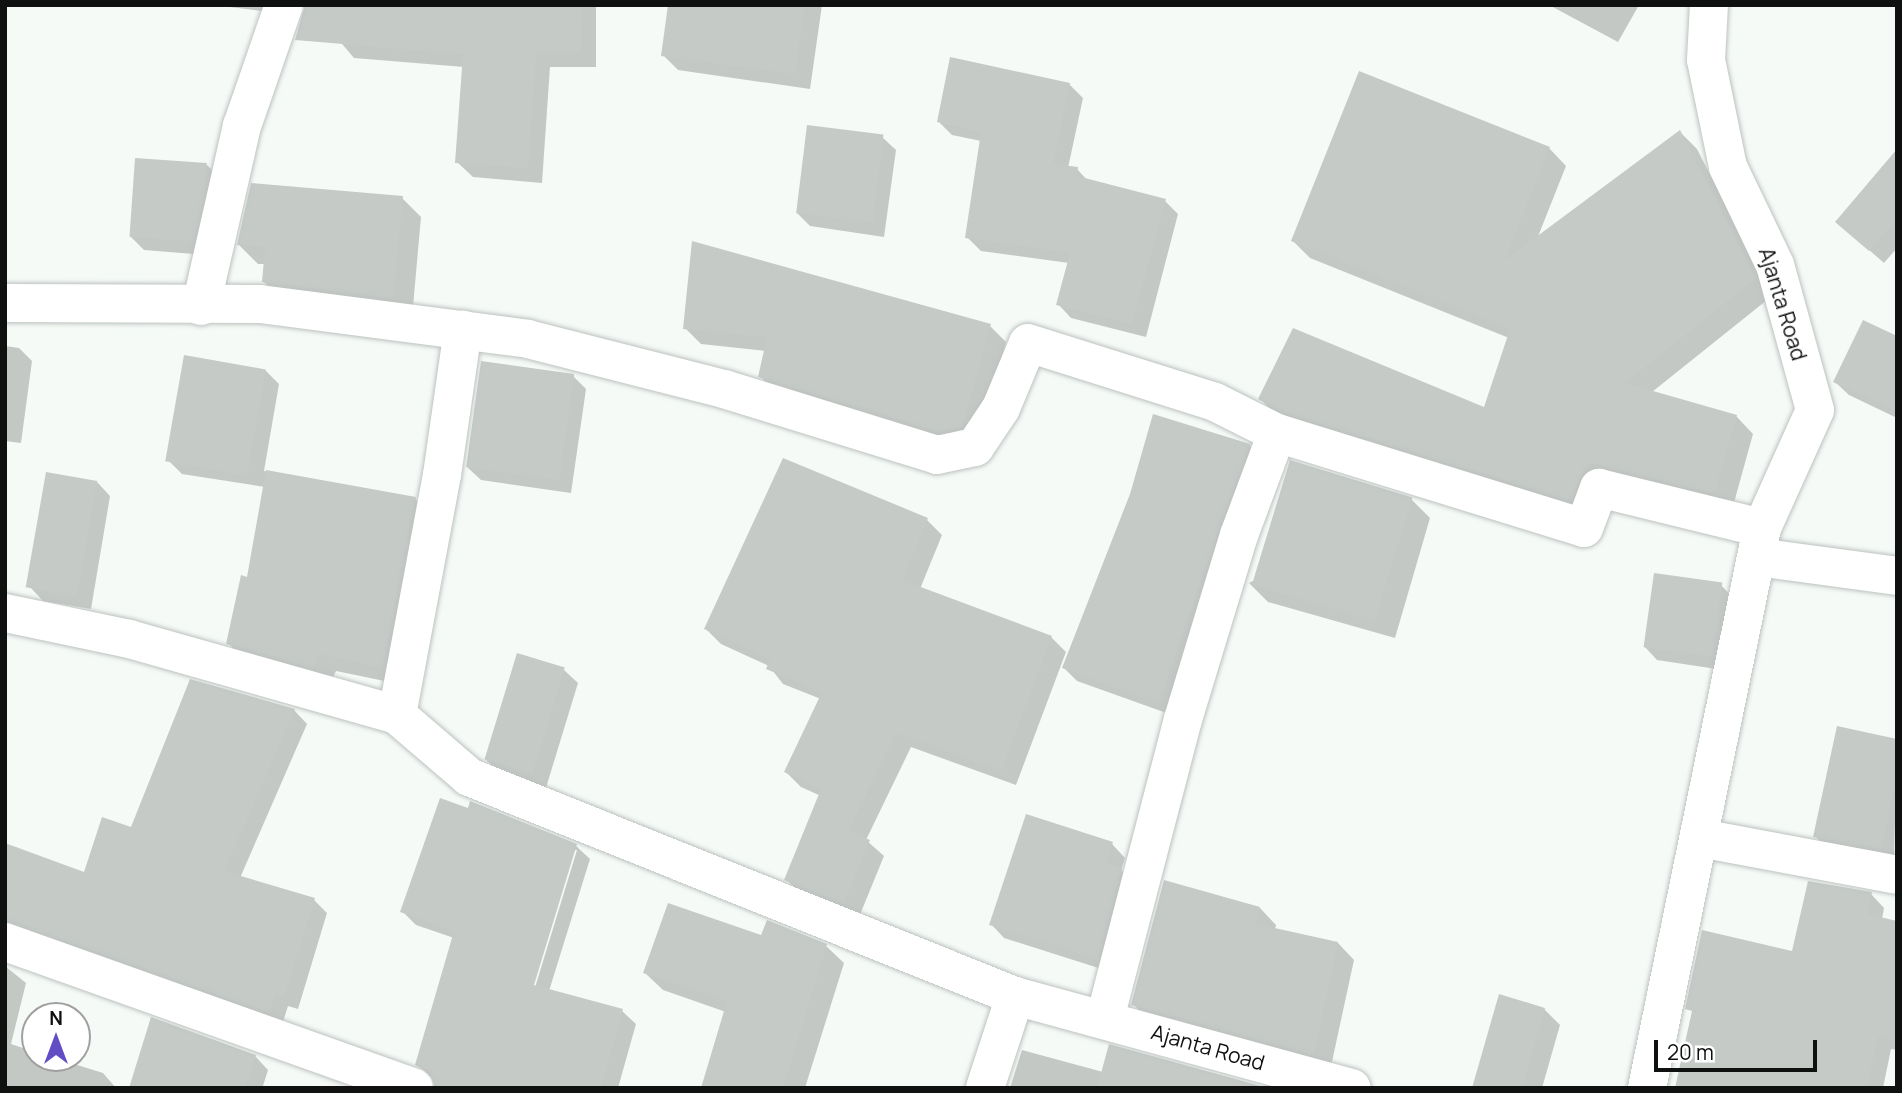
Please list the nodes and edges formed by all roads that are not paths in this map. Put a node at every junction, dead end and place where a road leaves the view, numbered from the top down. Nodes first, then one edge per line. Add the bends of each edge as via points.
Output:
1 (284, 5) edge
2 (1709, 5) edge
3 (5, 303) edge
4 (201, 306) junction
5 (463, 330) junction
6 (1277, 433) junction
7 (1759, 543) junction
8 (1897, 576) edge
9 (5, 613) edge
10 (397, 715) junction
11 (1700, 838) junction
12 (1897, 875) edge
13 (5, 942) edge
14 (1015, 996) junction
15 (1105, 1017) junction
16 (414, 1088) edge
17 (985, 1088) edge
18 (1352, 1088) edge
19 (1647, 1088) edge

1 - 4 street via 242,126
2 - 7 street, Ajanta Road via 1706,60 1728,167 1775,265 1815,410
3 - 4 street
4 - 5 street via 260,304
5 - 6 street via 528,339 724,389 937,455 975,447 1001,408 1028,342 1215,402
5 - 10 street via 442,475
6 - 7 street via 1584,528 1599,488
6 - 15 street via 1239,535 1182,719
7 - 8 street
7 - 11 street, Ajanta Road
9 - 10 street via 129,639
10 - 14 street, Ajanta Road via 469,778
11 - 12 street
11 - 19 street, Ajanta Road
13 - 16 street
14 - 15 street, Ajanta Road
14 - 17 street
15 - 18 street, Ajanta Road

